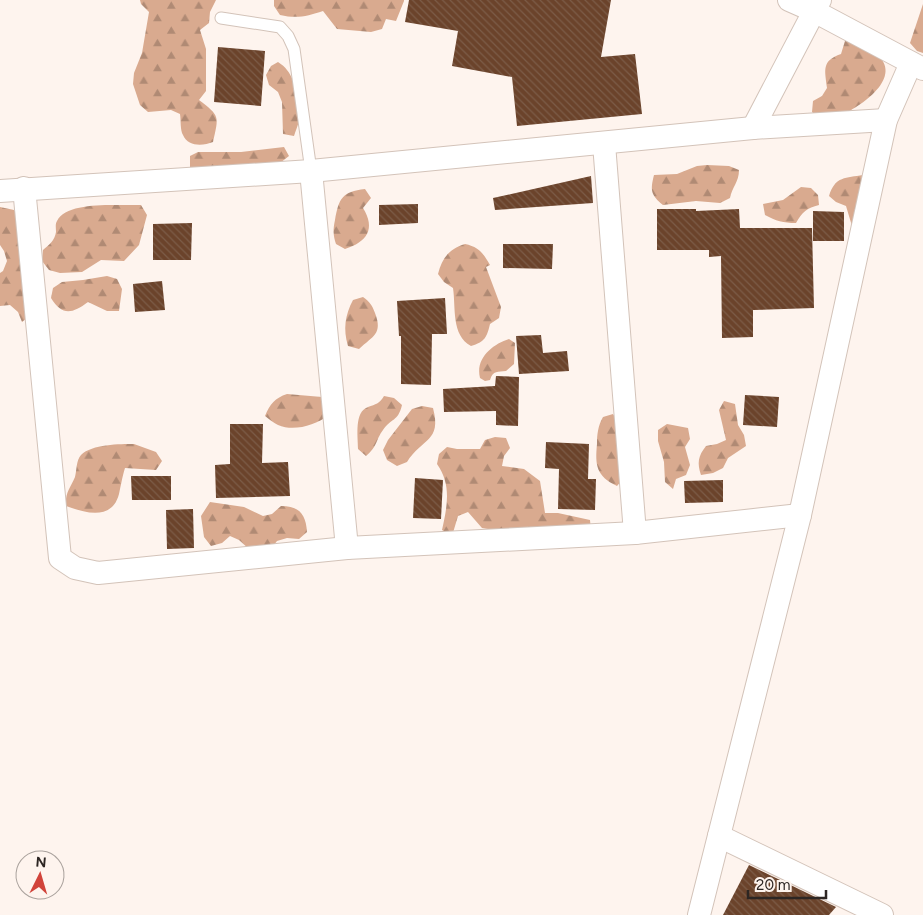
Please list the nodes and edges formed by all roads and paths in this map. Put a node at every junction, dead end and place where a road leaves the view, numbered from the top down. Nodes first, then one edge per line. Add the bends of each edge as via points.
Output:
1 (789, 0) edge
2 (817, 6) edge
3 (221, 18) dead end
4 (917, 66) edge
5 (886, 120) junction
6 (753, 128) junction
7 (604, 144) junction
8 (311, 171) junction
9 (24, 188) junction
10 (0, 190) edge
11 (800, 515) junction
12 (635, 533) junction
13 (347, 548) junction
14 (719, 836) junction
15 (699, 915) edge
16 (882, 915) edge

1 - 2 street
2 - 4 street
2 - 6 street
3 - 8 lane via 280,26 288,36 294,49
4 - 5 street
5 - 6 street
5 - 11 street
6 - 7 street
7 - 8 street
7 - 12 street
8 - 9 street
8 - 13 street
9 - 10 street
9 - 13 street via 60,558 76,568 98,574
11 - 12 street
11 - 14 street
12 - 13 street
14 - 15 street
14 - 16 street

